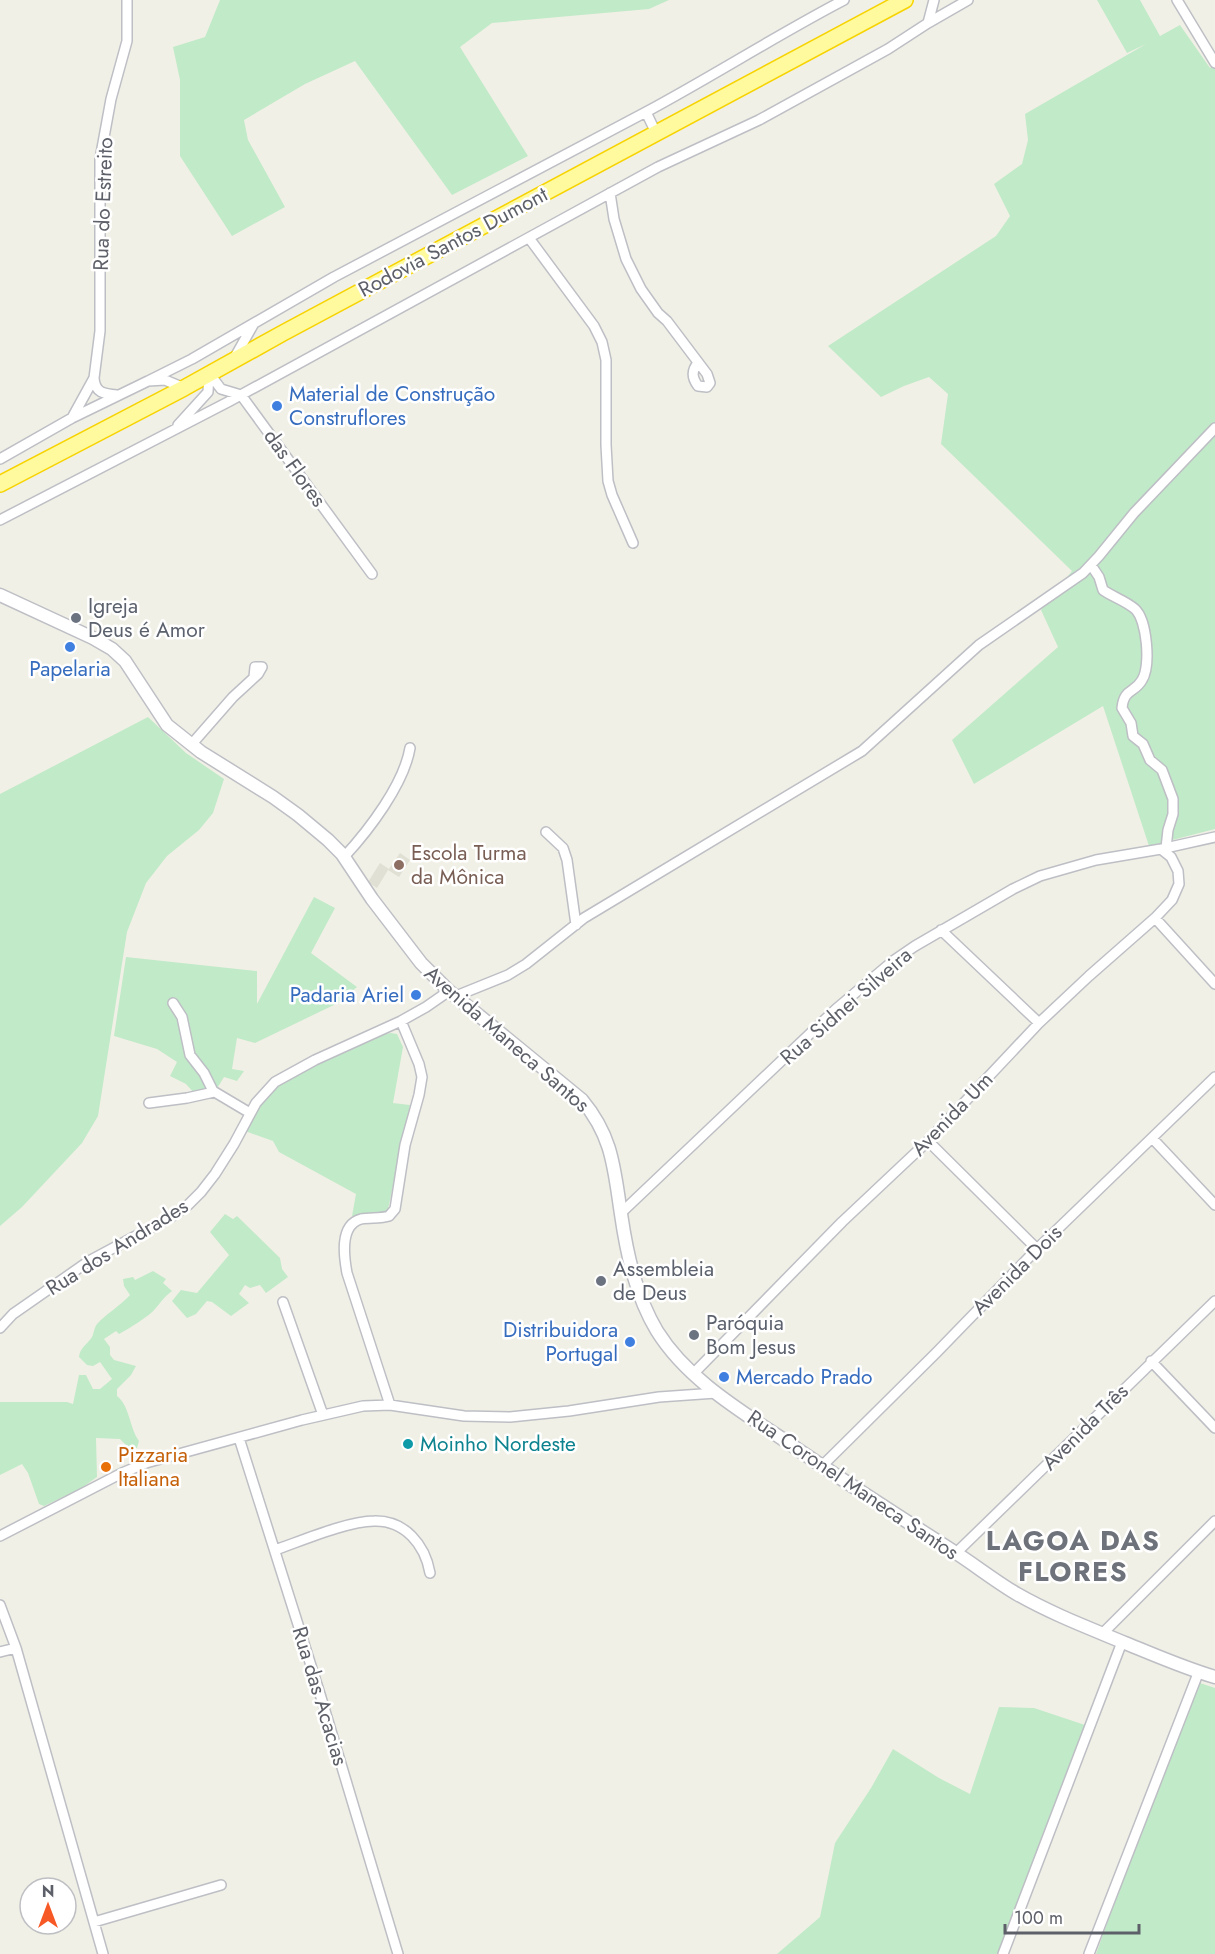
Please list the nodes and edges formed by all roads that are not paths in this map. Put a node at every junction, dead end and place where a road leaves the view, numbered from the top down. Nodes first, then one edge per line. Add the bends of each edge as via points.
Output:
1 (127, 0) edge
2 (844, 0) edge
3 (905, 0) edge
4 (934, 0) edge
5 (968, 0) edge
6 (1177, 0) edge
7 (928, 23) junction
8 (1215, 63) edge
9 (646, 112) junction
10 (656, 133) junction
11 (610, 193) junction
12 (529, 238) junction
13 (254, 323) junction
14 (234, 360) junction
15 (698, 363) dead end
16 (209, 373) junction
17 (94, 378) junction
18 (148, 381) junction
19 (184, 388) junction
20 (117, 395) junction
21 (240, 395) junction
22 (72, 418) junction
23 (1215, 428) edge
24 (173, 429) junction
25 (0, 459) edge
26 (0, 484) edge
27 (0, 520) edge
28 (633, 543) dead end
29 (1092, 565) junction
30 (372, 574) dead end
31 (0, 595) edge
32 (254, 677) dead end
33 (191, 745) junction
34 (410, 748) dead end
35 (546, 832) dead end
36 (1215, 837) edge
37 (1163, 848) junction
38 (344, 857) junction
39 (1155, 918) junction
40 (576, 925) junction
41 (941, 930) junction
42 (1215, 984) edge
43 (452, 994) junction
44 (173, 1003) dead end
45 (401, 1022) junction
46 (1040, 1023) junction
47 (1215, 1077) edge
48 (214, 1092) junction
49 (149, 1102) dead end
50 (250, 1113) junction
51 (1152, 1138) junction
52 (928, 1141) junction
53 (1215, 1205) edge
54 (621, 1213) junction
55 (1037, 1249) junction
56 (1215, 1301) edge
57 (283, 1302) dead end
58 (0, 1328) edge
59 (1151, 1361) junction
60 (693, 1374) junction
61 (716, 1393) junction
62 (390, 1405) junction
63 (323, 1415) junction
64 (1215, 1428) edge
65 (239, 1438) junction
66 (822, 1466) junction
67 (1215, 1521) edge
68 (0, 1536) edge
69 (275, 1550) junction
70 (956, 1553) junction
71 (430, 1573) dead end
72 (0, 1605) edge
73 (1102, 1634) junction
74 (1122, 1642) junction
75 (16, 1648) junction
76 (0, 1652) edge
77 (1199, 1671) junction
78 (1215, 1677) edge
79 (221, 1885) dead end
80 (94, 1922) junction
81 (103, 1954) edge
82 (398, 1954) edge
83 (1003, 1954) edge
84 (1089, 1954) edge

1 - 17 street, Rua do Estreito via 127,41 100,159 100,331
2 - 9 street
3 - 10 highway, Rodovia Santos Dumont
4 - 7 street
5 - 7 street
6 - 8 street
7 - 11 street via 759,120
9 - 10 street
9 - 13 street
10 - 14 highway, Rodovia Santos Dumont
11 - 12 street
11 - 15 street via 614,219 638,283
12 - 21 street
12 - 28 street via 602,342 606,360 608,481
13 - 14 street
13 - 18 street
14 - 16 highway, Rodovia Santos Dumont
16 - 19 highway, Rodovia Santos Dumont
16 - 21 street, das Flores via 221,389
16 - 24 street via 208,392
17 - 20 street via 98,390
17 - 22 street
18 - 19 street via 165,380
18 - 20 street
19 - 26 highway, Rodovia Santos Dumont
20 - 22 street
21 - 24 street
21 - 30 street, das Flores
22 - 25 street
23 - 29 street, Rua dos Andrades via 1134,513
24 - 27 street
29 - 37 street via 1103,590 1136,610 1144,629 1147,668 1142,681 1125,694 1122,708 1133,736 1162,770 1173,799
29 - 40 street, Rua dos Andrades via 979,645 848,761
31 - 33 street, Avenida Maneca Santos via 112,650 125,661 167,725
32 - 33 street
33 - 38 street, Avenida Maneca Santos via 298,814
34 - 38 street via 402,776 371,826
35 - 40 street via 563,848 567,860
36 - 37 street, Rua Sidnei Silveira
37 - 39 street, Avenida Um via 1176,865 1179,884 1172,900
37 - 41 street, Rua Sidnei Silveira via 1096,860 1040,876
38 - 43 street, Avenida Maneca Santos via 421,963
39 - 42 street
39 - 46 street, Avenida Um
40 - 43 street, Rua dos Andrades via 508,975
41 - 46 street
41 - 54 street, Rua Sidnei Silveira via 893,961 836,1009
43 - 45 street, Rua dos Andrades
43 - 54 street, Avenida Maneca Santos via 594,1114 614,1164
44 - 48 street via 182,1017 190,1055
45 - 50 street, Rua dos Andrades via 286,1074 266,1090
45 - 62 street via 422,1077 394,1213 356,1221 347,1234 343,1251
46 - 52 street, Avenida Um
47 - 51 street, Avenida Dois
48 - 49 street
48 - 50 street
50 - 58 street, Rua dos Andrades via 214,1174 188,1204 89,1261 13,1314
51 - 53 street
51 - 55 street, Avenida Dois
52 - 55 street
52 - 60 street, Avenida Um via 842,1222
54 - 60 street, Avenida Maneca Santos via 631,1265 646,1310 671,1352
55 - 66 street, Avenida Dois
56 - 59 street, Avenida Três
57 - 63 street
59 - 64 street
59 - 70 street, Avenida Três
60 - 61 street, Rua Coronel Maneca Santos
61 - 62 street via 499,1418
61 - 66 street, Rua Coronel Maneca Santos
62 - 63 street
63 - 65 street
65 - 68 street via 146,1463
65 - 69 street, Rua das Acacias
66 - 70 street, Rua Coronel Maneca Santos
67 - 73 street
69 - 71 street via 353,1524 377,1521 390,1523 414,1537 427,1558
69 - 82 street, Rua das Acacias
70 - 73 street, Rua Coronel Maneca Santos via 1016,1593
72 - 75 street
73 - 74 street, Rua Coronel Maneca Santos
74 - 77 street, Rua Coronel Maneca Santos
74 - 83 street
75 - 76 street
75 - 80 street
77 - 78 street, Rua Coronel Maneca Santos
77 - 84 street
79 - 80 street
80 - 81 street

